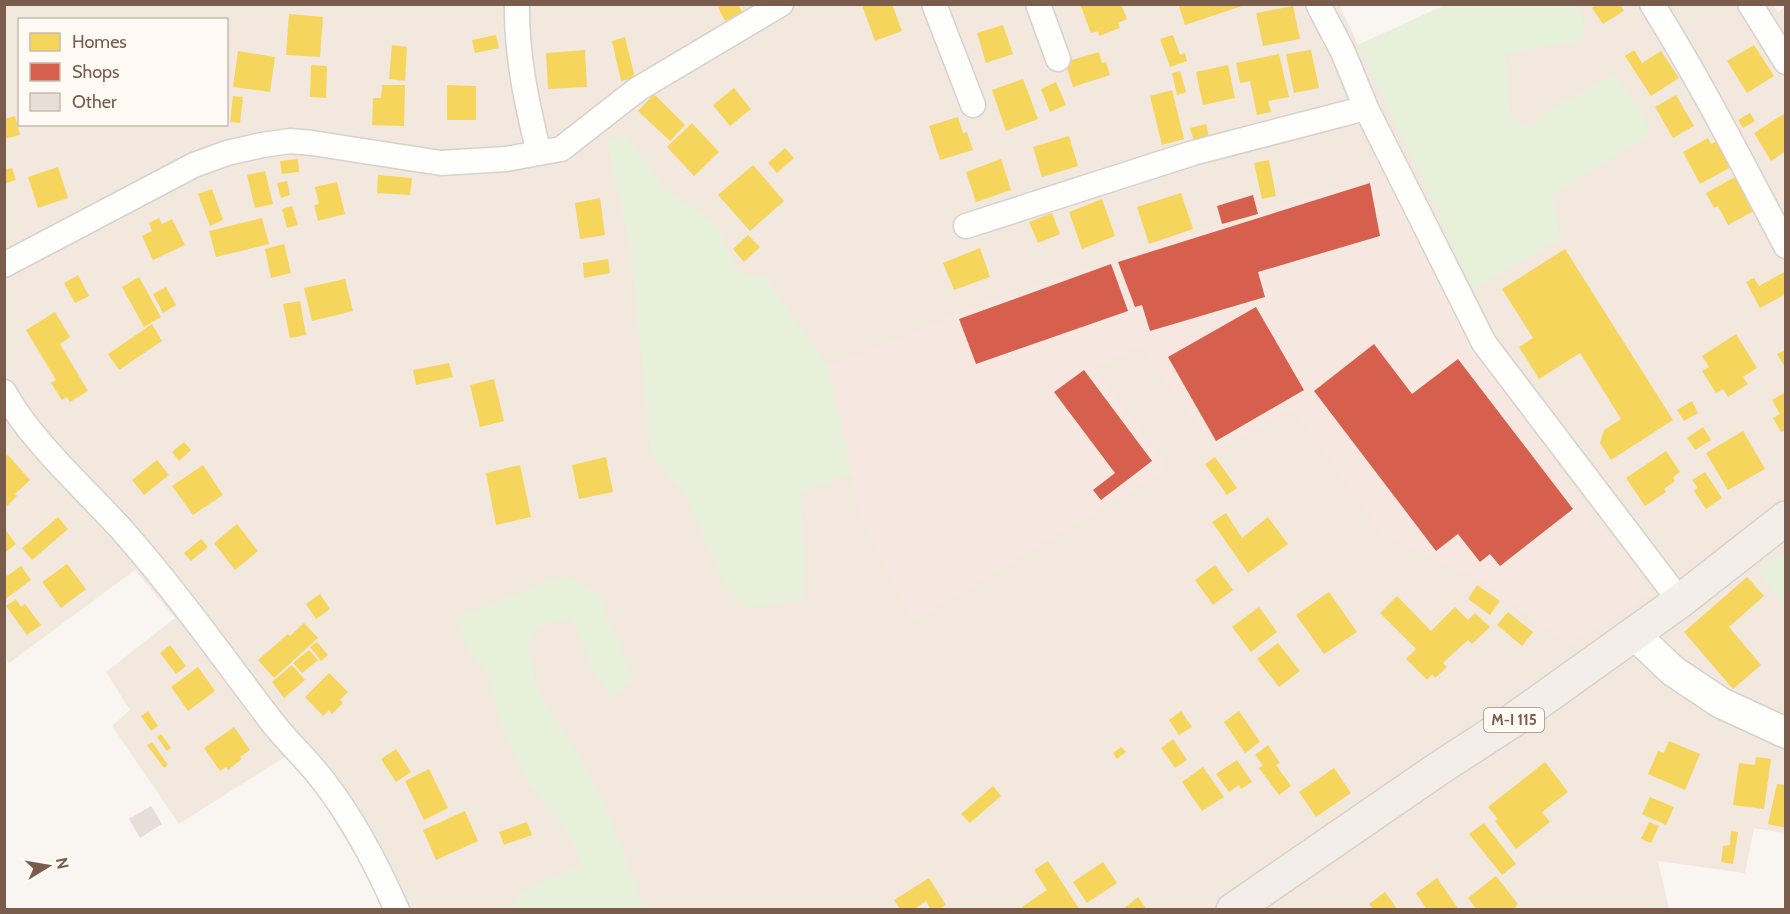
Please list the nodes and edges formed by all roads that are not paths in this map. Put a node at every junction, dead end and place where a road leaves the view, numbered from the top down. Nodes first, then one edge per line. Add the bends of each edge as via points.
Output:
1 (517, 4) edge
2 (781, 4) edge
3 (934, 4) edge
4 (1038, 4) edge
5 (1318, 4) edge
6 (1652, 4) edge
7 (1750, 4) edge
8 (1058, 59) dead end
9 (1785, 62) edge
10 (973, 105) dead end
11 (1366, 108) junction
12 (539, 153) junction
13 (966, 226) dead end
14 (1785, 246) edge
15 (4, 265) edge
16 (4, 392) edge
17 (1785, 518) edge
18 (1680, 601) junction
19 (1634, 634) junction
20 (1785, 733) edge
21 (397, 909) edge
22 (1233, 909) edge

1 - 12 street via 517,31
2 - 12 street via 638,88 561,149
3 - 10 street
4 - 8 street
5 - 11 street
6 - 14 street
7 - 9 street
11 - 13 street via 1193,153
11 - 18 street via 1484,343
12 - 15 street via 441,163 312,143 262,145 194,165
16 - 21 street via 36,435 124,532 281,734 325,783 375,859
17 - 18 main road, M-I 115
18 - 19 main road, M-I 115
19 - 20 street via 1673,671 1721,703
19 - 22 main road, M-I 115

